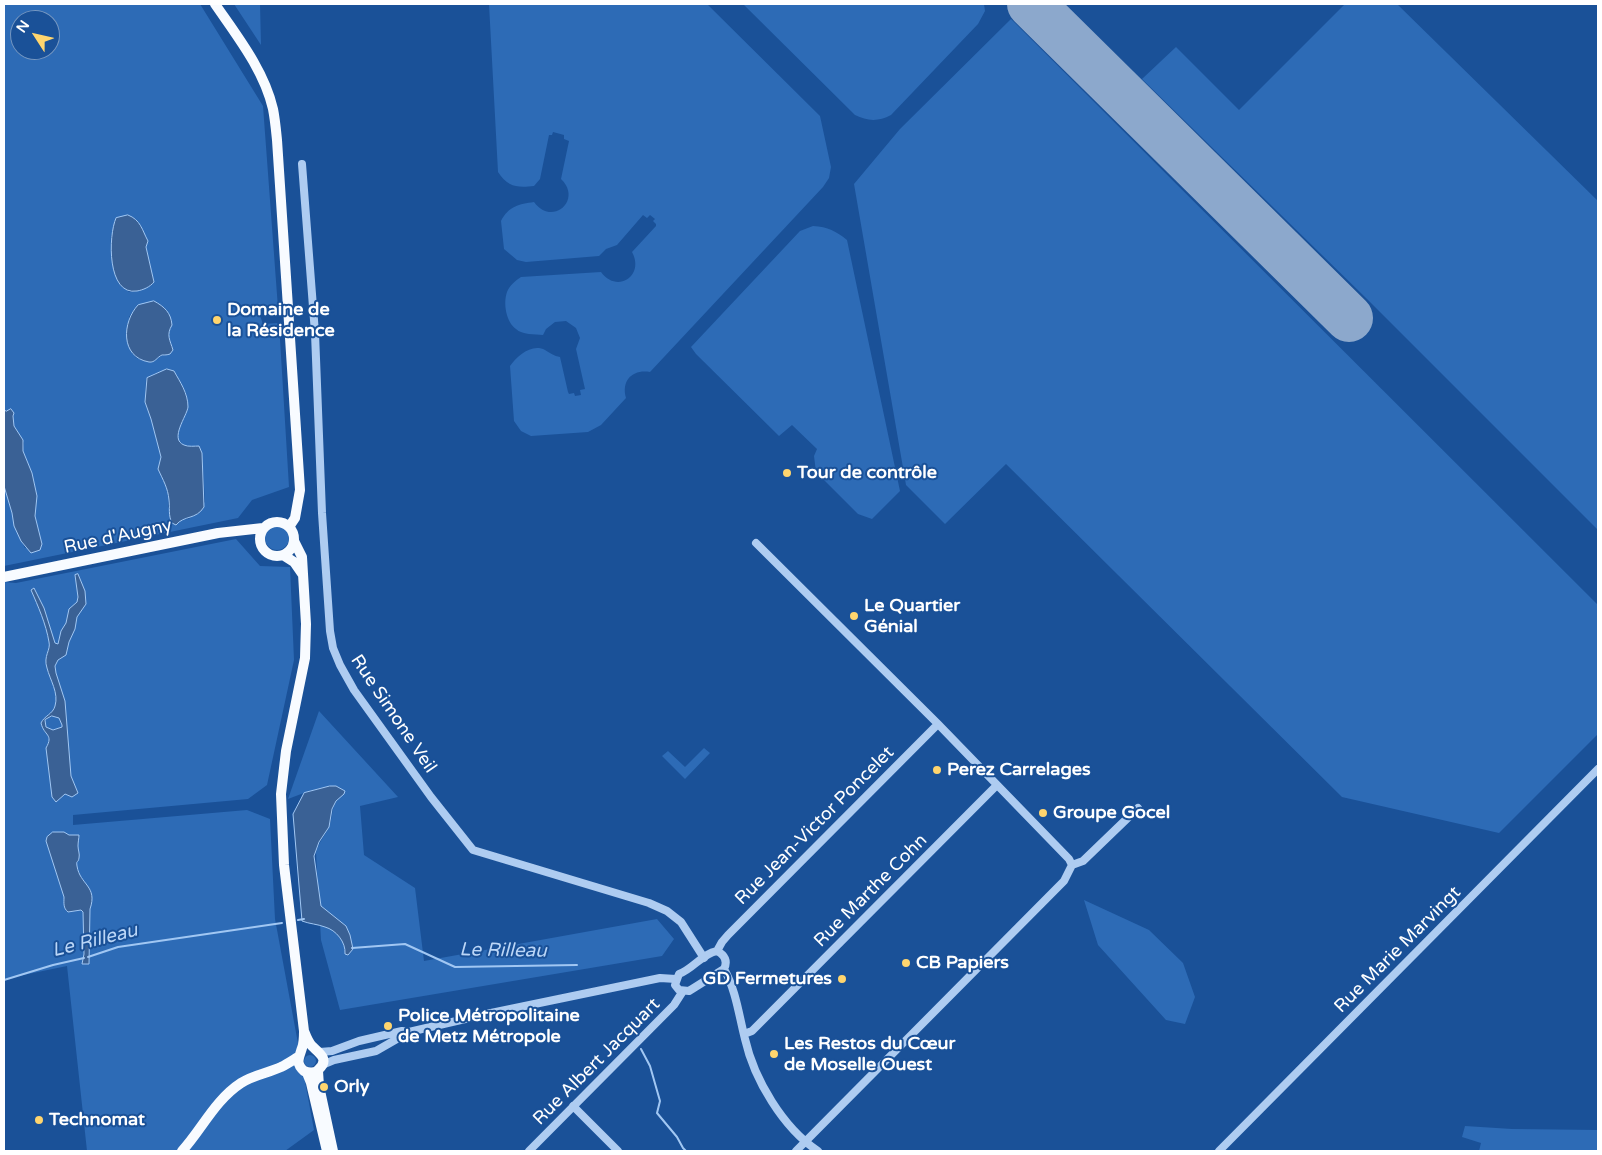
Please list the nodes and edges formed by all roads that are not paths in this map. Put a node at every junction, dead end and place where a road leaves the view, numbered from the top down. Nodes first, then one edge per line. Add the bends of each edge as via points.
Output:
1 (215, 4) edge
2 (302, 164) dead end
3 (298, 503) junction
4 (279, 522) junction
5 (289, 527) junction
6 (263, 528) junction
7 (239, 531) junction
8 (260, 540) junction
9 (294, 541) junction
10 (756, 543) dead end
11 (283, 555) junction
12 (303, 576) junction
13 (4, 577) edge
14 (938, 724) junction
15 (1598, 769) edge
16 (996, 786) junction
17 (1138, 808) dead end
18 (1072, 865) junction
19 (718, 952) junction
20 (704, 958) junction
21 (724, 969) junction
22 (676, 979) junction
23 (683, 991) junction
24 (304, 1031) junction
25 (408, 1032) junction
26 (744, 1034) junction
27 (373, 1038) junction
28 (316, 1050) junction
29 (376, 1051) junction
30 (300, 1054) junction
31 (281, 1067) junction
32 (320, 1068) junction
33 (304, 1071) junction
34 (573, 1106) junction
35 (805, 1142) junction
36 (182, 1151) edge
37 (327, 1151) edge
38 (333, 1151) edge
39 (529, 1151) edge
40 (618, 1151) edge
41 (796, 1151) edge
42 (818, 1151) edge
43 (1218, 1151) edge

1 - 3 main road via 251,58 272,108 277,140 294,397
2 - 20 street, Rue Simone Veil via 315,333 329,620 333,648 340,665 388,739 473,850 668,911 681,922
3 - 4 main road
3 - 5 main road
4 - 5 main road
4 - 6 main road
5 - 9 main road
6 - 7 main road, Rue d'Augny
6 - 8 main road
7 - 8 main road, Rue d'Augny
7 - 13 main road, Rue d'Augny
8 - 11 main road via 264,551 274,556
9 - 11 main road
9 - 12 main road via 302,557
10 - 14 street
11 - 12 main road via 294,562
12 - 24 main road via 304,658 281,794 284,865
14 - 16 street
14 - 19 street, Rue Jean-Victor Poncelet via 728,935
15 - 43 street, Rue Marie Marvingt
16 - 18 street
16 - 26 street, Rue Marthe Cohn via 752,1031
17 - 18 street via 1083,861
18 - 35 street via 1064,881
19 - 20 street via 711,952
19 - 21 street via 725,959
20 - 22 street
21 - 23 street via 689,991
21 - 26 street via 732,985
22 - 23 street via 675,985
22 - 25 street via 660,978
23 - 34 street, Rue Albert Jacquart via 674,1005
24 - 28 main road
24 - 30 main road
25 - 27 street
25 - 29 street
26 - 35 street via 761,1083
27 - 28 street via 332,1051
27 - 29 street
28 - 30 main road via 307,1048
28 - 32 main road via 323,1058
29 - 32 street via 334,1060
30 - 31 main road
30 - 33 main road via 298,1063
31 - 33 main road
31 - 36 main road via 242,1082 230,1092
32 - 33 main road
32 - 38 main road via 319,1082
33 - 37 main road via 311,1083
34 - 39 street, Rue Albert Jacquart
34 - 40 street
35 - 41 street
35 - 42 street

